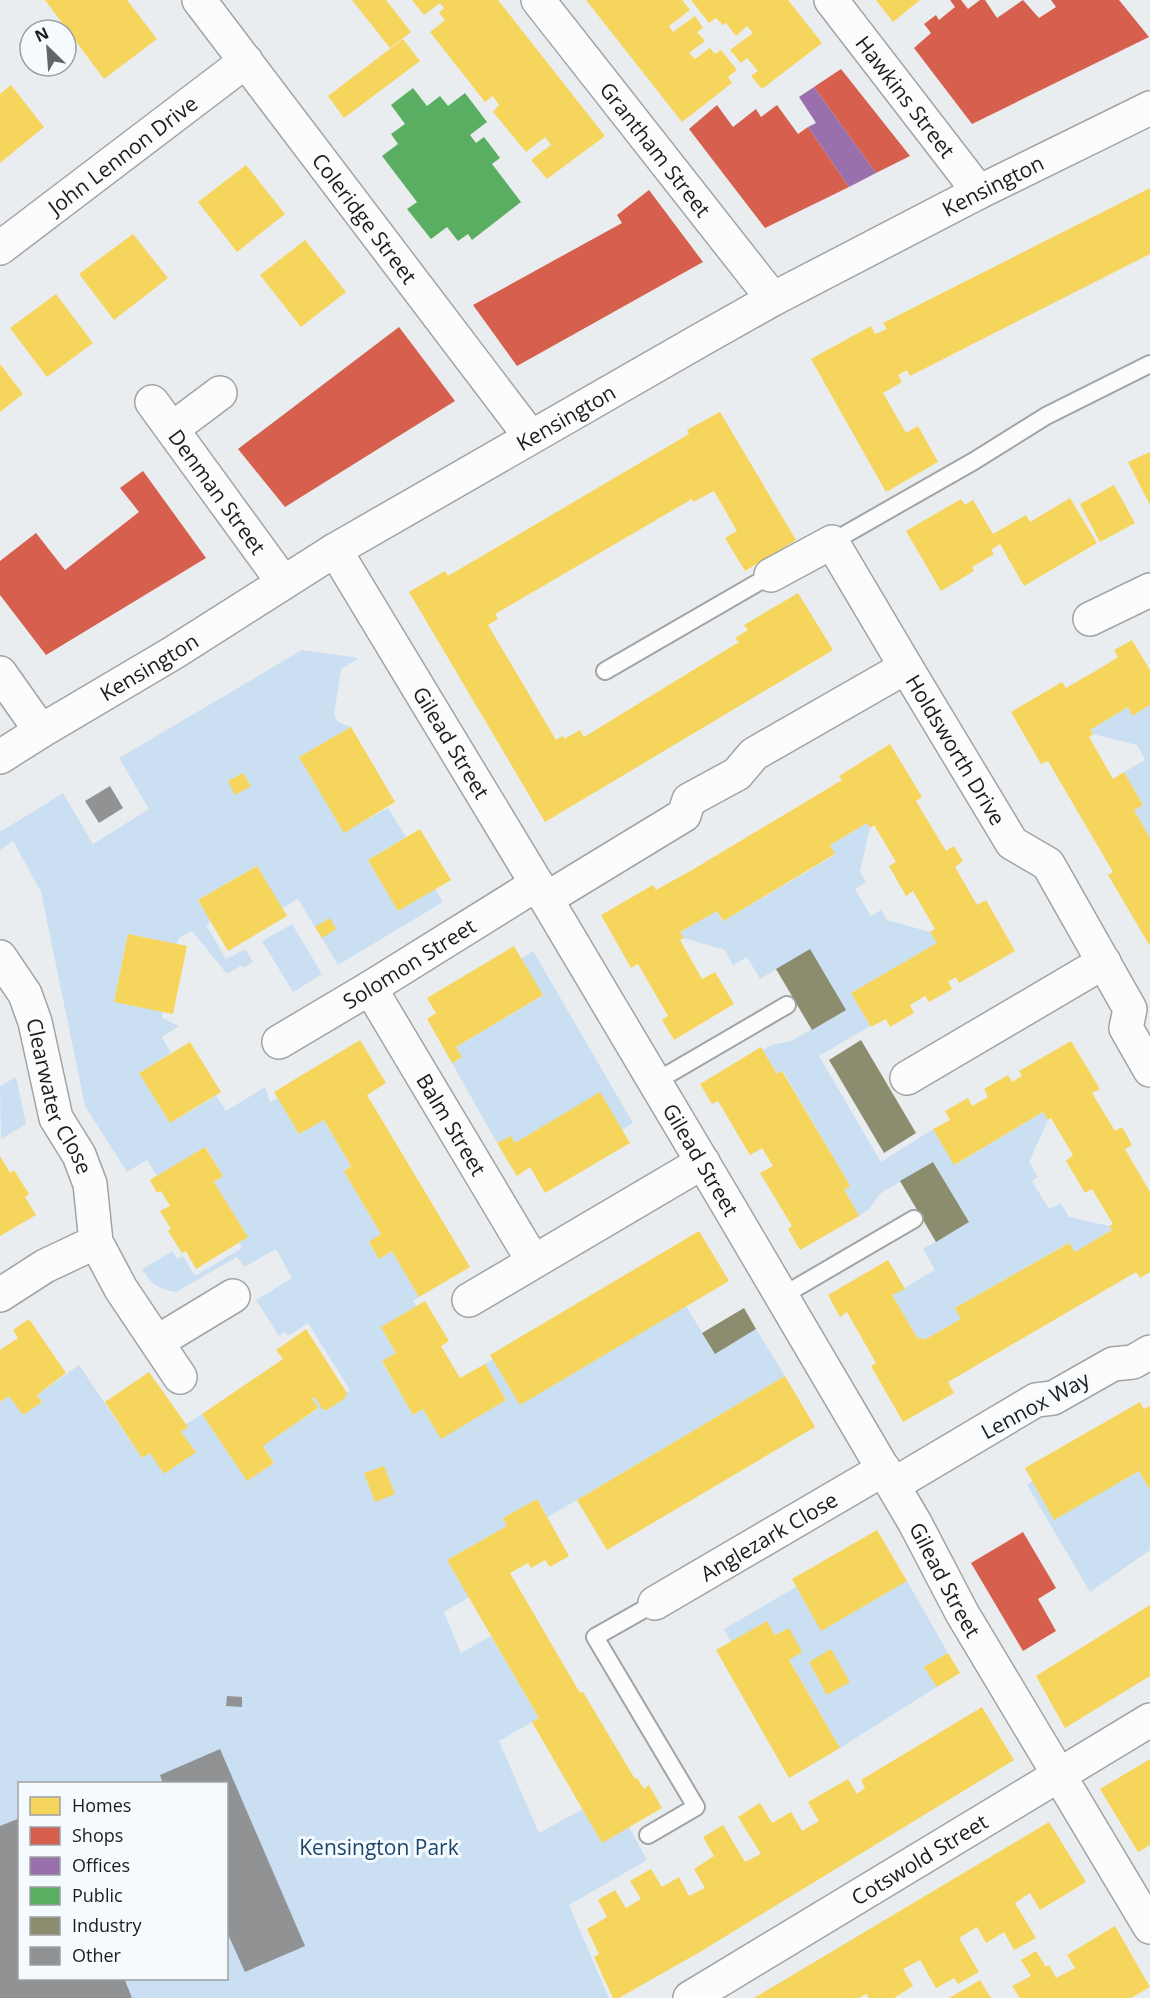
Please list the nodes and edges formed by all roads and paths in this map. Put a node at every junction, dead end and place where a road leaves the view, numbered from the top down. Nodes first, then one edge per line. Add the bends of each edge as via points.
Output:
1 (200, 0) edge
2 (538, 0) edge
3 (831, 0) edge
4 (246, 61) junction
5 (1150, 108) edge
6 (979, 192) junction
7 (0, 248) edge
8 (773, 299) junction
9 (1150, 364) edge
10 (220, 393) dead end
11 (152, 402) dead end
12 (172, 429) junction
13 (530, 436) junction
14 (832, 542) junction
15 (334, 550) junction
16 (771, 575) joint
17 (283, 582) junction
18 (1150, 590) edge
19 (1090, 619) dead end
20 (906, 667) junction
21 (605, 670) dead end
22 (0, 673) edge
23 (41, 731) junction
24 (0, 757) edge
25 (542, 891) junction
26 (0, 957) edge
27 (1104, 962) junction
28 (370, 988) junction
29 (787, 1005) dead end
30 (279, 1042) dead end
31 (1150, 1070) edge
32 (906, 1078) dead end
33 (655, 1082) junction
34 (703, 1162) junction
35 (914, 1219) dead end
36 (96, 1242) junction
37 (533, 1262) junction
38 (0, 1295) edge
39 (233, 1296) dead end
40 (782, 1296) junction
41 (469, 1300) dead end
42 (157, 1342) junction
43 (1150, 1352) edge
44 (180, 1377) dead end
45 (888, 1477) junction
46 (655, 1603) joint
47 (1150, 1720) edge
48 (1060, 1775) junction
49 (648, 1835) dead end
50 (1150, 1927) edge
51 (690, 1998) edge

1 - 4 street, Coleridge Street
2 - 8 street, Grantham Street
3 - 6 street, Hawkins Street
4 - 7 street, John Lennon Drive
4 - 13 street, Coleridge Street
5 - 6 street, Kensington
6 - 8 street, Kensington
8 - 13 street, Kensington
9 - 14 lane via 1046,416
10 - 12 street
11 - 12 street, Denman Street
12 - 17 street, Denman Street
13 - 15 street, Kensington
14 - 16 street
14 - 20 street
15 - 17 street, Kensington
15 - 25 street, Gilead Street
16 - 21 lane
17 - 23 street, Kensington
18 - 19 street
20 - 25 street, Holdsworth Drive via 754,754 737,774 689,800 684,815
20 - 27 street, Holdsworth Drive via 1012,843 1048,864
22 - 23 street
23 - 24 street, Kensington
25 - 28 street, Solomon Street
25 - 33 street, Gilead Street
26 - 36 street, Clearwater Close via 25,994 56,1118 80,1155 90,1184
27 - 31 street, Holdsworth Drive via 1130,1009 1126,1028
27 - 32 street
28 - 30 street, Solomon Street
28 - 37 street, Balm Street
29 - 33 lane
33 - 34 street, Gilead Street
34 - 37 street
34 - 40 street, Gilead Street
35 - 40 lane
36 - 38 street via 45,1266
36 - 42 street, Clearwater Close via 121,1289
37 - 41 street
39 - 42 street
40 - 45 street, Gilead Street
42 - 44 street, Clearwater Close
43 - 45 street, Lennox Way via 1133,1362 1113,1364 1053,1398 1036,1400
45 - 46 street, Anglezark Close
45 - 48 street, Gilead Street via 962,1613
46 - 49 lane via 595,1637 696,1807
47 - 48 street, Cotswold Street
48 - 50 street, Gilead Street
48 - 51 street, Cotswold Street

